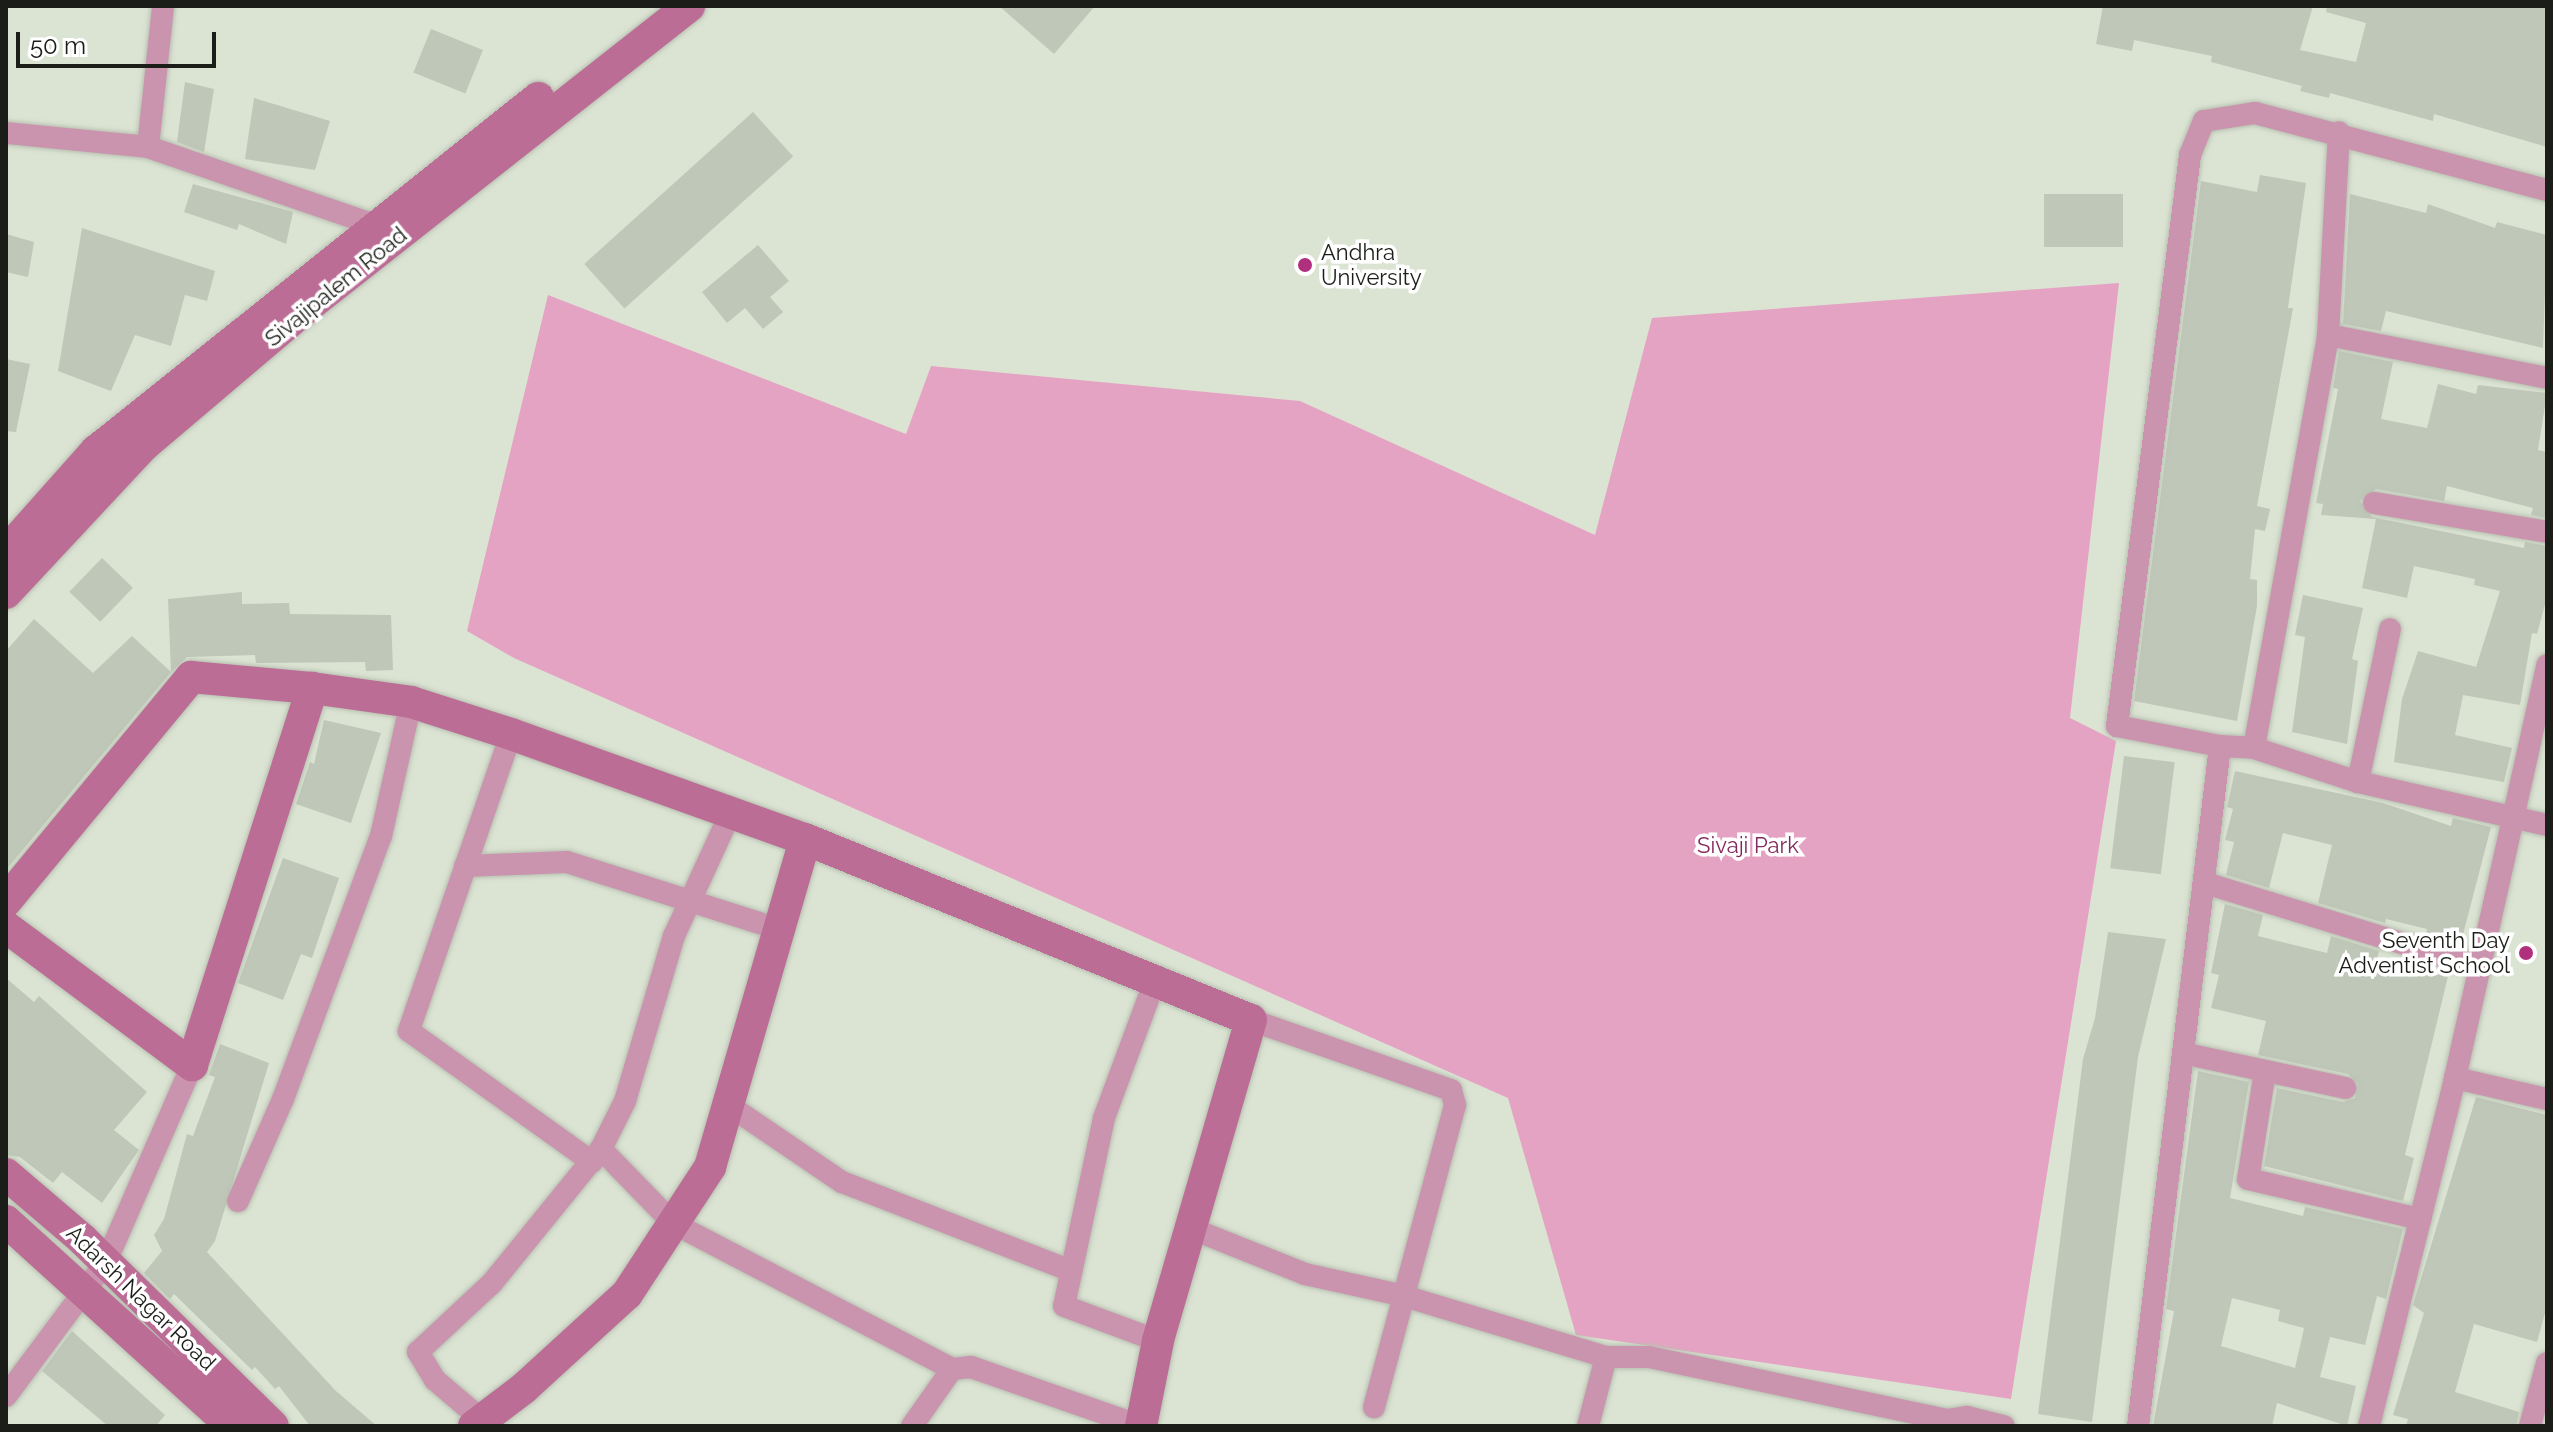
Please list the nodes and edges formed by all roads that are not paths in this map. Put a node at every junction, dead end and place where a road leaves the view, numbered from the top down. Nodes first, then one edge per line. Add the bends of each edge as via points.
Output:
1 (163, 6) edge
2 (655, 6) edge
3 (689, 6) edge
4 (2339, 132) junction
5 (6, 133) edge
6 (148, 147) junction
7 (2547, 190) edge
8 (383, 233) junction
9 (2328, 335) junction
10 (2547, 378) edge
11 (2374, 503) dead end
12 (2547, 532) edge
13 (6, 552) edge
14 (6, 593) edge
15 (2390, 629) dead end
16 (2547, 665) edge
17 (312, 688) junction
18 (411, 702) junction
19 (511, 734) junction
20 (2220, 746) junction
21 (2254, 748) junction
22 (2358, 782) junction
23 (731, 812) junction
24 (2514, 817) junction
25 (2547, 825) edge
26 (805, 839) junction
27 (465, 866) junction
28 (2205, 883) junction
29 (690, 899) junction
30 (6, 901) edge
31 (6, 927) edge
32 (781, 930) junction
33 (2480, 967) junction
34 (1156, 978) junction
35 (1251, 1020) junction
36 (2187, 1054) junction
37 (192, 1065) junction
38 (2265, 1071) junction
39 (2455, 1078) junction
40 (2345, 1088) dead end
41 (2547, 1099) edge
42 (730, 1106) junction
43 (596, 1156) junction
44 (6, 1174) edge
45 (238, 1201) dead end
46 (2420, 1219) junction
47 (6, 1221) edge
48 (673, 1223) junction
49 (1190, 1228) junction
50 (106, 1262) junction
51 (1071, 1271) junction
52 (82, 1290) junction
53 (1404, 1296) junction
54 (1158, 1341) junction
55 (1606, 1357) junction
56 (2547, 1363) edge
57 (952, 1369) junction
58 (6, 1396) edge
59 (1374, 1407) dead end
60 (477, 1423) edge
61 (232, 1426) edge
62 (273, 1426) edge
63 (912, 1426) edge
64 (1140, 1426) edge
65 (1588, 1426) edge
66 (2004, 1426) edge
67 (2138, 1426) edge
68 (2369, 1426) edge
69 (2530, 1426) edge

1 - 6 street
2 - 8 street, Sivajipalem Road
3 - 8 street, Sivajipalem Road
4 - 7 street
4 - 9 street
4 - 20 street via 2255,113 2229,113 2204,121 2190,155 2117,726
5 - 6 street
6 - 8 street
8 - 13 street, Sivajipalem Road via 96,451
8 - 14 street, Sivajipalem Road via 142,447
9 - 10 street
9 - 21 street
11 - 12 street
15 - 22 street
16 - 24 street
17 - 18 street
17 - 30 street via 191,677
17 - 37 street
18 - 19 street
18 - 45 street via 381,836 283,1099
19 - 23 street
19 - 27 street
20 - 21 street
20 - 28 street
21 - 22 street
22 - 24 street
23 - 26 street
23 - 29 street
24 - 25 street
24 - 33 street
26 - 32 street
26 - 34 street
27 - 29 street via 567,862
27 - 43 street via 409,1031
28 - 33 street
28 - 36 street
29 - 32 street
29 - 43 street via 625,1101
31 - 37 street
32 - 42 street
33 - 39 street
34 - 35 street
34 - 51 street via 1104,1118
35 - 49 street
35 - 53 street via 1451,1090 1455,1105
36 - 38 street
36 - 67 street
37 - 50 street
38 - 40 street
38 - 46 street via 2248,1179
39 - 41 street
39 - 46 street
42 - 48 street via 710,1167
42 - 51 street via 842,1182
43 - 48 street
43 - 60 street via 492,1283 418,1352 435,1380
44 - 50 street, Adarsh Nagar Road
46 - 68 street
47 - 52 street, Adarsh Nagar Road
48 - 57 street
48 - 60 street via 627,1294 524,1388
49 - 53 street via 1305,1274
49 - 54 street
50 - 52 street
50 - 62 street, Adarsh Nagar Road
51 - 54 street via 1064,1306
52 - 58 street
52 - 61 street, Adarsh Nagar Road
53 - 55 street
53 - 59 street
54 - 64 street
55 - 65 street
55 - 66 street via 1649,1357 1947,1420 1967,1417
56 - 69 street
57 - 63 street
57 - 64 street via 971,1367

